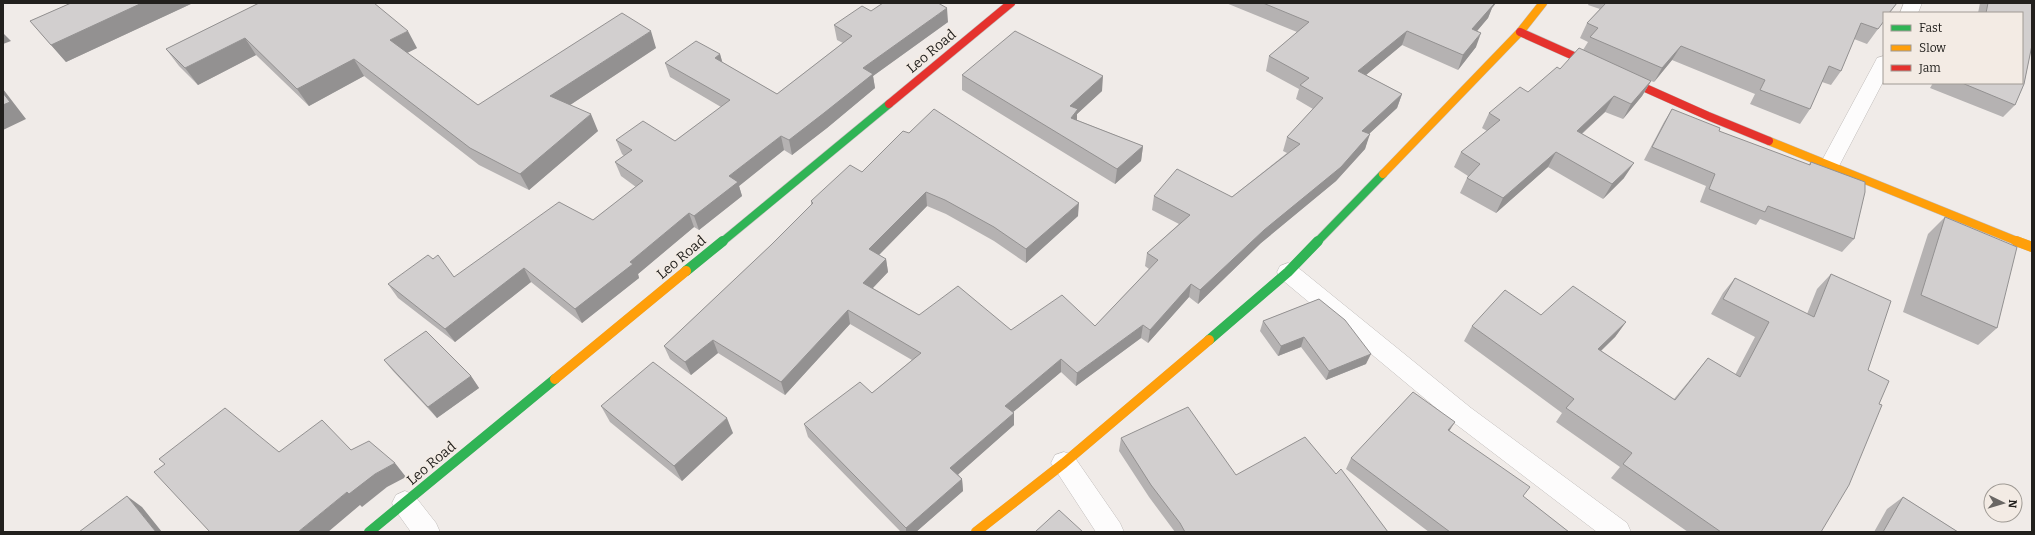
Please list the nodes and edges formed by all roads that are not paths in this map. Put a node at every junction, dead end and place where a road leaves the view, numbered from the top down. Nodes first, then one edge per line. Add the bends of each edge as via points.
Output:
1 (1011, 3) edge
2 (1543, 3) edge
3 (1520, 32) junction
4 (1883, 64) edge
5 (1829, 166) junction
6 (2032, 248) edge
7 (1288, 272) junction
8 (1064, 463) junction
9 (405, 503) junction
10 (369, 532) edge
11 (427, 532) edge
12 (976, 532) edge
13 (1111, 532) edge
14 (1618, 532) edge

1 - 9 street, Leo Road
2 - 3 street
3 - 5 street via 1708,116
3 - 7 street
4 - 5 street
5 - 6 street
7 - 8 street
7 - 14 street via 1462,415
8 - 12 street
8 - 13 street
9 - 10 street, Leo Road
9 - 11 street

